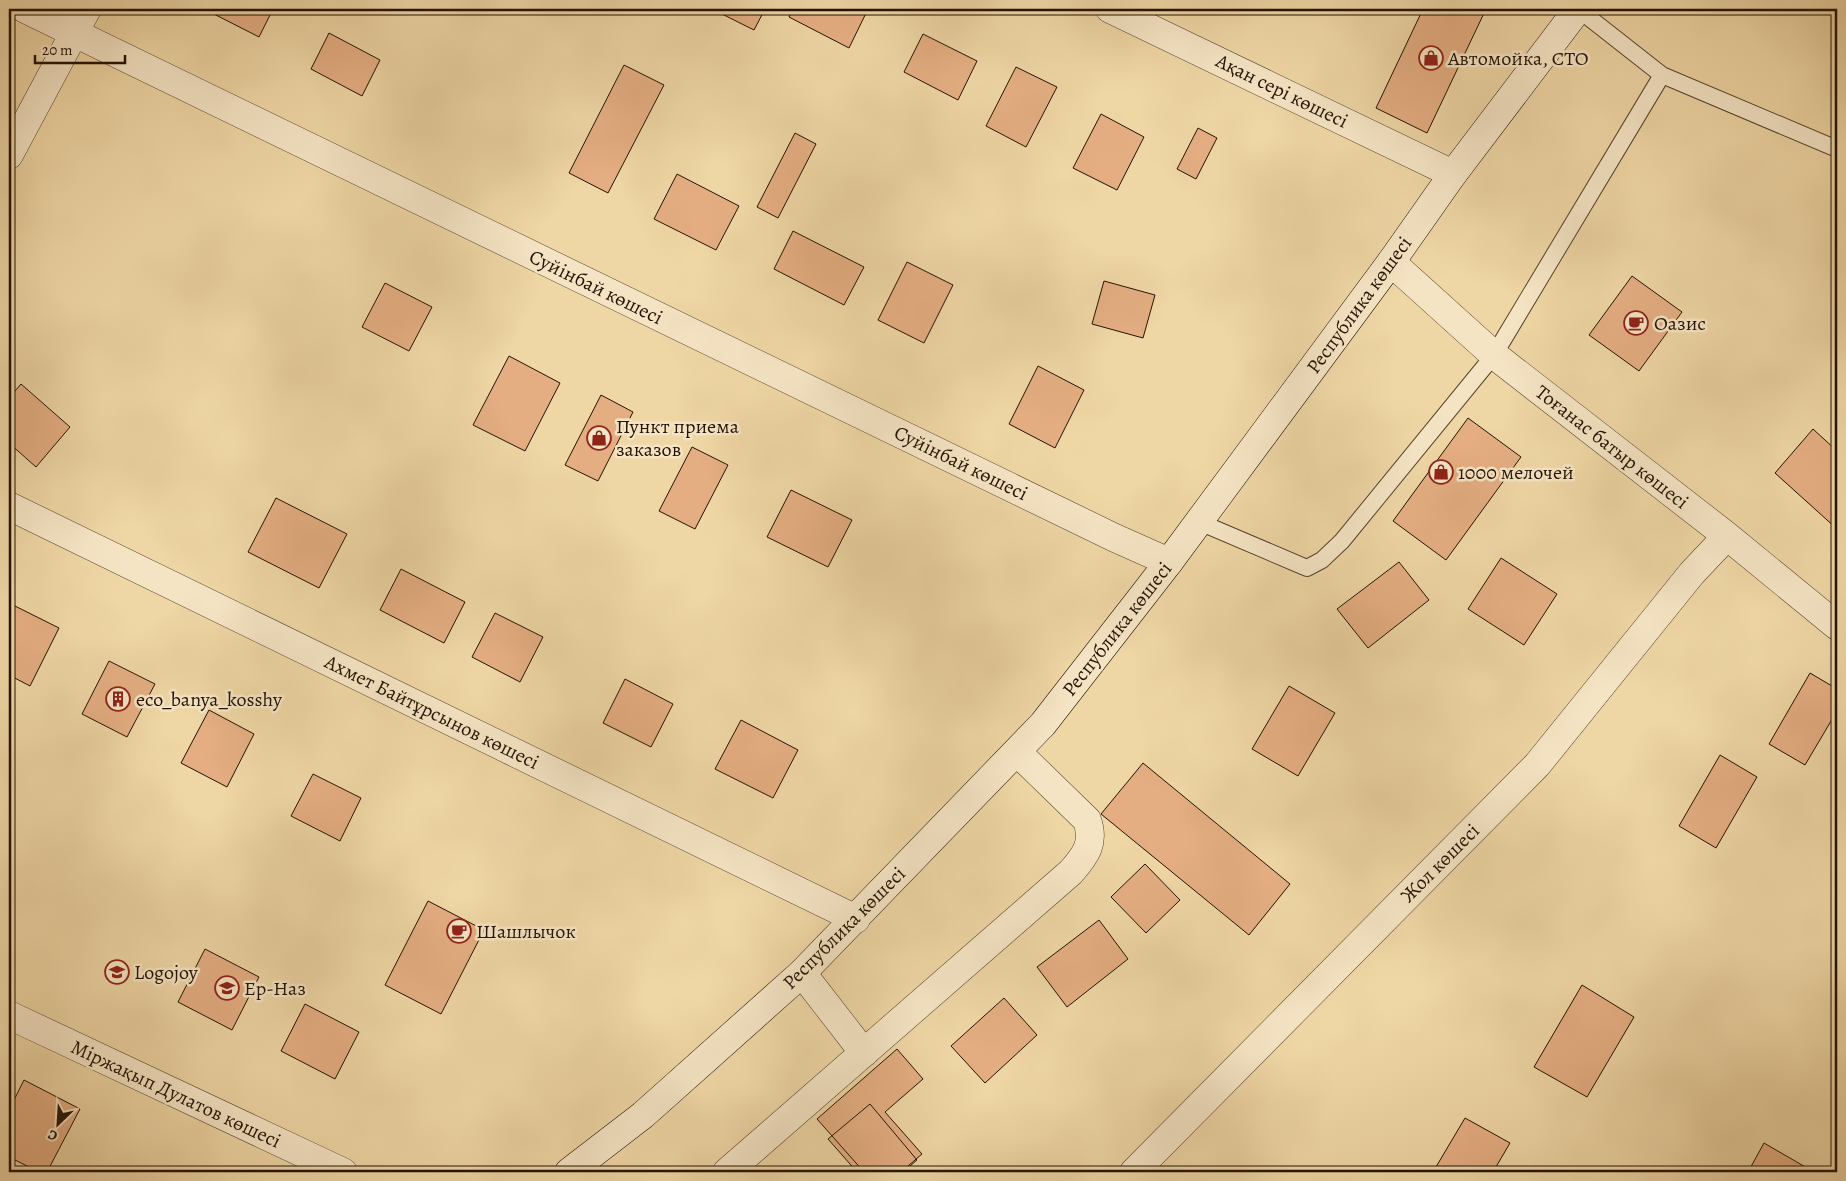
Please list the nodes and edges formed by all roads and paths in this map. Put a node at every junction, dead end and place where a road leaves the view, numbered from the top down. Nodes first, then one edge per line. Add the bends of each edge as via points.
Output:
1 (25, 9) edge
2 (88, 9) edge
3 (1110, 9) edge
4 (1578, 9) edge
5 (75, 34) junction
6 (1662, 76) junction
7 (1837, 149) edge
8 (9, 155) edge
9 (1453, 174) junction
10 (1391, 262) junction
11 (1494, 355) junction
12 (9, 506) edge
13 (1199, 522) junction
14 (1727, 536) junction
15 (1169, 562) junction
16 (1837, 626) edge
17 (1017, 752) junction
18 (856, 919) junction
19 (802, 973) junction
20 (9, 1015) edge
21 (864, 1053) junction
22 (343, 1172) edge
23 (569, 1172) edge
24 (727, 1172) edge
25 (1134, 1172) edge

1 - 5 street, Суйінбай көшесі
2 - 5 street
3 - 9 street, Ақан сері көшесі
4 - 6 lane
4 - 9 street, Республика көшесі
5 - 8 street
5 - 15 street, Суйінбай көшесі
6 - 7 lane
6 - 11 lane
9 - 10 street, Республика көшесі
10 - 11 street, Тоғанас батыр көшесі
10 - 13 street, Республика көшесі
11 - 13 lane via 1342,541 1322,560 1307,568
11 - 14 street, Тоғанас батыр көшесі
12 - 18 street, Ахмет Байтұрсынов көшесі
13 - 15 street, Республика көшесі
14 - 16 street, Тоғанас батыр көшесі
14 - 25 street, Жол көшесі via 1692,573 1537,765
15 - 17 street, Республика көшесі via 1043,724
17 - 18 street, Республика көшесі
17 - 21 street via 1087,820 1091,832 1085,856 1072,872
18 - 19 street, Республика көшесі
19 - 21 street
19 - 23 street, Республика көшесі via 643,1115
20 - 22 street, Міржақып Дулатов көшесі
21 - 24 street

